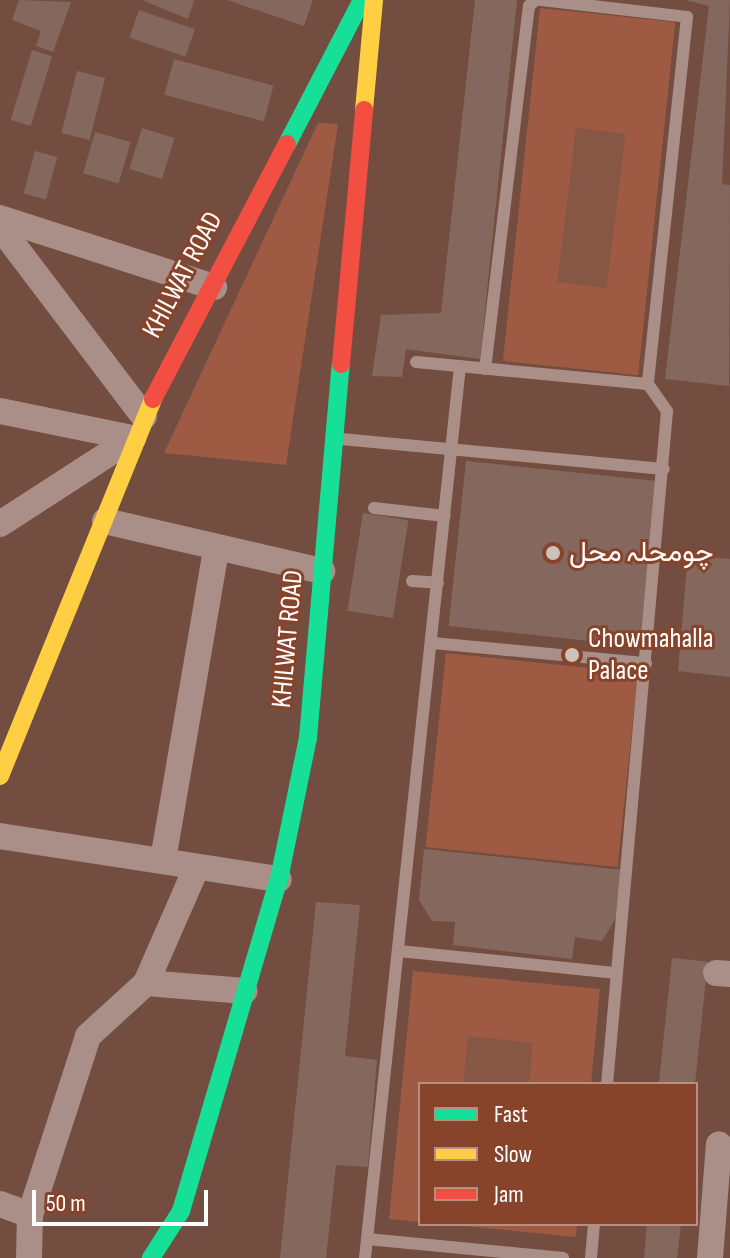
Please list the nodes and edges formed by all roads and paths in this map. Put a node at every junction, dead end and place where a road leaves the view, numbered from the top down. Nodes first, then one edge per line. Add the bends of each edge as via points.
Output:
1 (362, 0) edge
2 (374, 0) edge
3 (538, 0) edge
4 (609, 3) edge
5 (0, 218) edge
6 (0, 227) edge
7 (214, 287) junction
8 (416, 362) dead end
9 (460, 366) junction
10 (485, 369) junction
11 (648, 384) junction
12 (0, 411) edge
13 (138, 427) junction
14 (331, 438) junction
15 (451, 447) junction
16 (664, 469) junction
17 (374, 508) dead end
18 (445, 516) junction
19 (105, 521) junction
20 (0, 524) edge
21 (216, 549) junction
22 (322, 571) junction
23 (412, 581) dead end
24 (438, 583) junction
25 (433, 643) junction
26 (646, 663) junction
27 (0, 776) edge
28 (0, 836) edge
29 (163, 860) junction
30 (195, 871) junction
31 (279, 879) junction
32 (399, 951) junction
33 (617, 973) junction
34 (146, 983) junction
35 (245, 991) junction
36 (607, 1082) edge
37 (719, 1144) dead end
38 (0, 1204) edge
39 (30, 1215) junction
40 (594, 1226) edge
41 (367, 1239) junction
42 (29, 1258) edge
43 (151, 1258) edge
44 (365, 1258) edge
45 (563, 1258) edge
46 (591, 1258) edge
47 (710, 1258) edge

1 - 7 main road, KHILWAT ROAD
2 - 14 main road, KHILWAT ROAD
3 - 4 lane
3 - 10 lane via 529,6
4 - 11 lane via 682,14 687,22
5 - 7 street
6 - 13 street
7 - 13 main road, KHILWAT ROAD
8 - 9 lane
9 - 10 lane
9 - 15 lane
10 - 11 lane
11 - 16 lane via 667,411
12 - 13 street
13 - 19 main road
13 - 20 street, KHILWAT ROAD
14 - 15 lane
14 - 22 main road, KHILWAT ROAD
15 - 16 lane
15 - 18 lane
16 - 26 lane
17 - 18 lane
18 - 24 lane
19 - 21 street
19 - 27 main road
21 - 22 street
21 - 29 street
22 - 31 main road, KHILWAT ROAD via 308,738
23 - 24 lane
24 - 25 lane
25 - 26 lane
25 - 32 lane
26 - 33 lane
28 - 29 street
29 - 30 street
30 - 31 street
30 - 34 street
31 - 35 main road, KHILWAT ROAD
32 - 33 lane
32 - 41 lane
33 - 36 lane
34 - 35 street
34 - 39 street via 88,1036
35 - 43 main road, KHILWAT ROAD via 181,1211
37 - 47 street
38 - 39 street
39 - 42 street
40 - 46 lane
41 - 44 lane
41 - 45 lane

